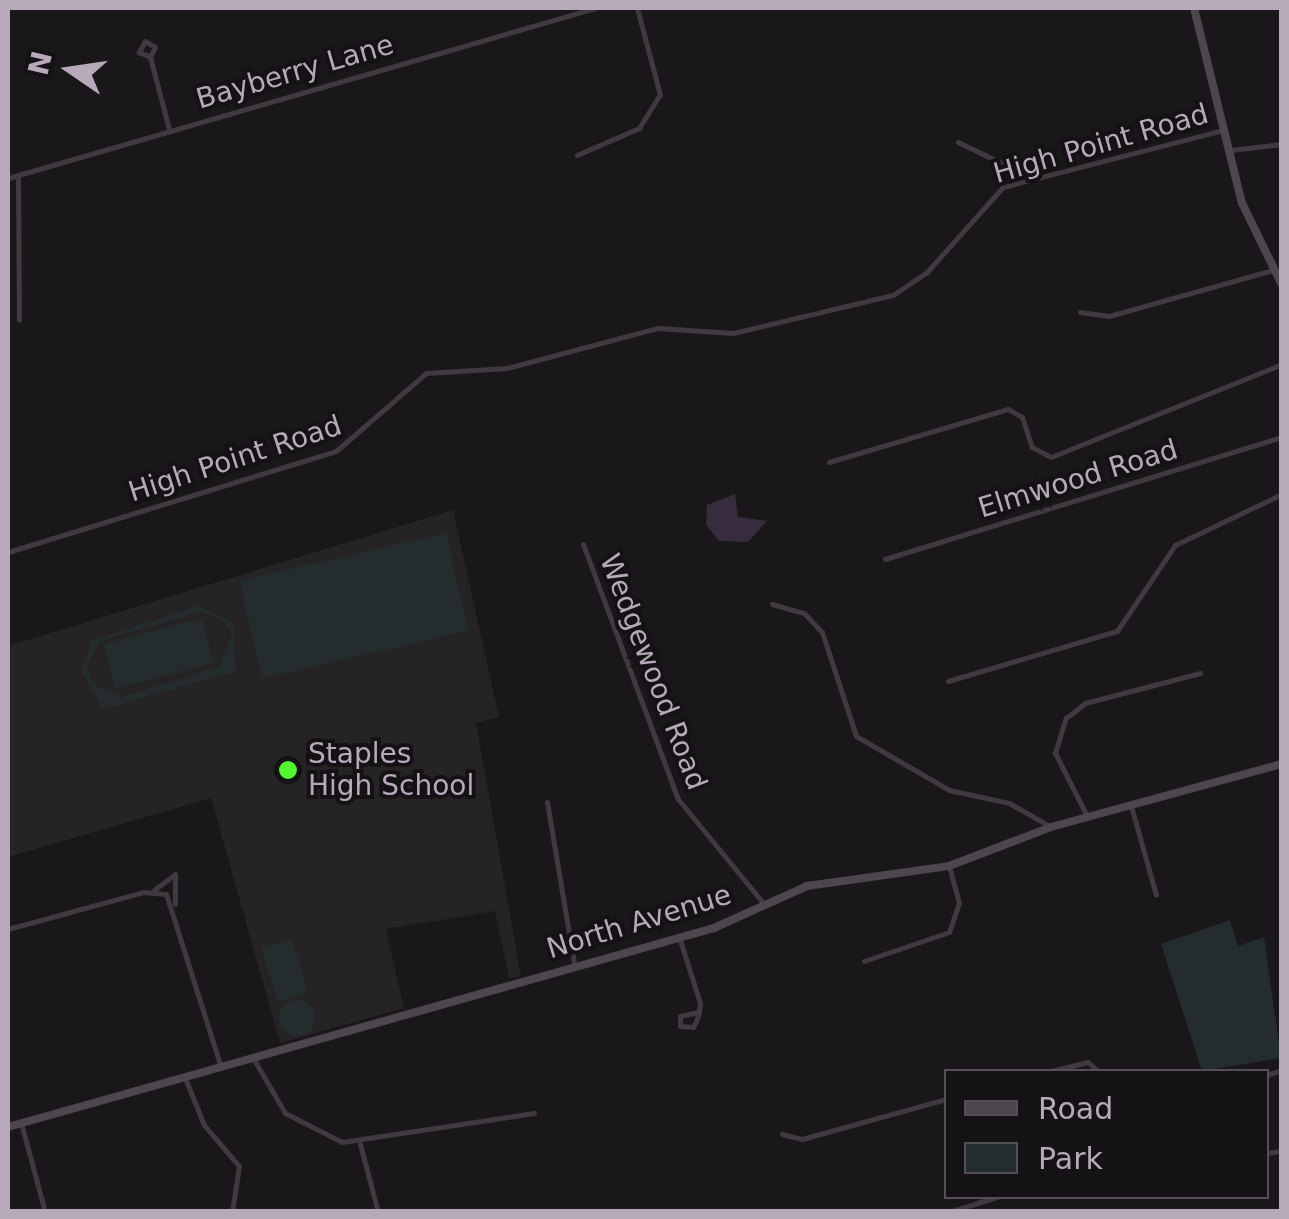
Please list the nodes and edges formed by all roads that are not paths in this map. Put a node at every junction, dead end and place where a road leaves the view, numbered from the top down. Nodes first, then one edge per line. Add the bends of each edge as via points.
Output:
1 (595, 8) edge
2 (637, 8) edge
3 (1194, 8) edge
4 (150, 57) dead end
5 (169, 129) junction
6 (1226, 129) junction
7 (958, 142) dead end
8 (1282, 144) edge
9 (1232, 150) junction
10 (577, 155) dead end
11 (18, 175) junction
12 (8, 178) edge
13 (1032, 179) junction
14 (1274, 270) junction
15 (1282, 284) edge
16 (1080, 312) dead end
17 (20, 320) dead end
18 (1282, 364) edge
19 (1282, 437) edge
20 (830, 462) dead end
21 (1282, 494) edge
22 (583, 544) dead end
23 (8, 552) edge
24 (886, 559) dead end
25 (772, 604) dead end
26 (1200, 672) dead end
27 (948, 681) dead end
28 (1282, 764) edge
29 (546, 802) dead end
30 (1131, 806) junction
31 (1087, 816) junction
32 (1051, 827) junction
33 (949, 866) junction
34 (154, 890) junction
35 (1156, 895) dead end
36 (175, 904) junction
37 (764, 904) junction
38 (8, 929) edge
39 (679, 938) junction
40 (864, 961) dead end
41 (574, 964) junction
42 (698, 1012) junction
43 (253, 1058) junction
44 (221, 1067) junction
45 (1059, 1069) edge
46 (1096, 1069) edge
47 (185, 1077) junction
48 (944, 1099) edge
49 (534, 1113) dead end
50 (21, 1124) junction
51 (8, 1127) edge
52 (782, 1134) dead end
53 (360, 1144) junction
54 (990, 1199) edge
55 (45, 1212) edge
56 (232, 1212) edge
57 (378, 1212) edge
58 (949, 1212) edge

1 - 5 street, Bayberry Lane
2 - 10 street via 660,94 640,128
3 - 6 street
4 - 5 street
5 - 11 street, Bayberry Lane
6 - 9 street
6 - 13 street, High Point Road
7 - 13 street
8 - 9 street
9 - 14 street via 1252,233
11 - 12 street, Bayberry Lane
11 - 17 street
13 - 23 street, High Point Road via 983,199 926,273 893,295 733,333 657,328 507,368 426,372 336,451
14 - 15 street
14 - 16 street via 1109,316
18 - 20 street via 1051,457 1032,447 1022,417 1008,408
19 - 24 street, Elmwood Road
21 - 27 street via 1175,545 1117,631
22 - 37 street, Wedgewood Road via 678,798
25 - 32 street via 804,613 822,632 856,736 950,790 1009,803
26 - 31 street via 1085,703 1066,718 1056,753
28 - 30 street, North Avenue
29 - 41 street
30 - 31 street, North Avenue
30 - 35 street
31 - 32 street, North Avenue
32 - 33 street, North Avenue
33 - 37 street, North Avenue via 807,886
33 - 40 street via 959,903 949,932
34 - 36 street
34 - 36 street via 175,874
34 - 38 street
36 - 44 street
37 - 39 street, North Avenue
39 - 41 street, North Avenue
39 - 42 street
41 - 43 street, North Avenue
42 - 42 street via 692,1028 680,1026 680,1016
43 - 44 street, North Avenue
43 - 53 street via 274,1104 295,1122
44 - 47 street, North Avenue
45 - 46 street via 1088,1062
47 - 50 street, North Avenue
47 - 56 street via 204,1125 239,1166
48 - 52 street via 802,1138
49 - 53 street
50 - 51 street, North Avenue
50 - 55 street
53 - 57 street
54 - 58 street

